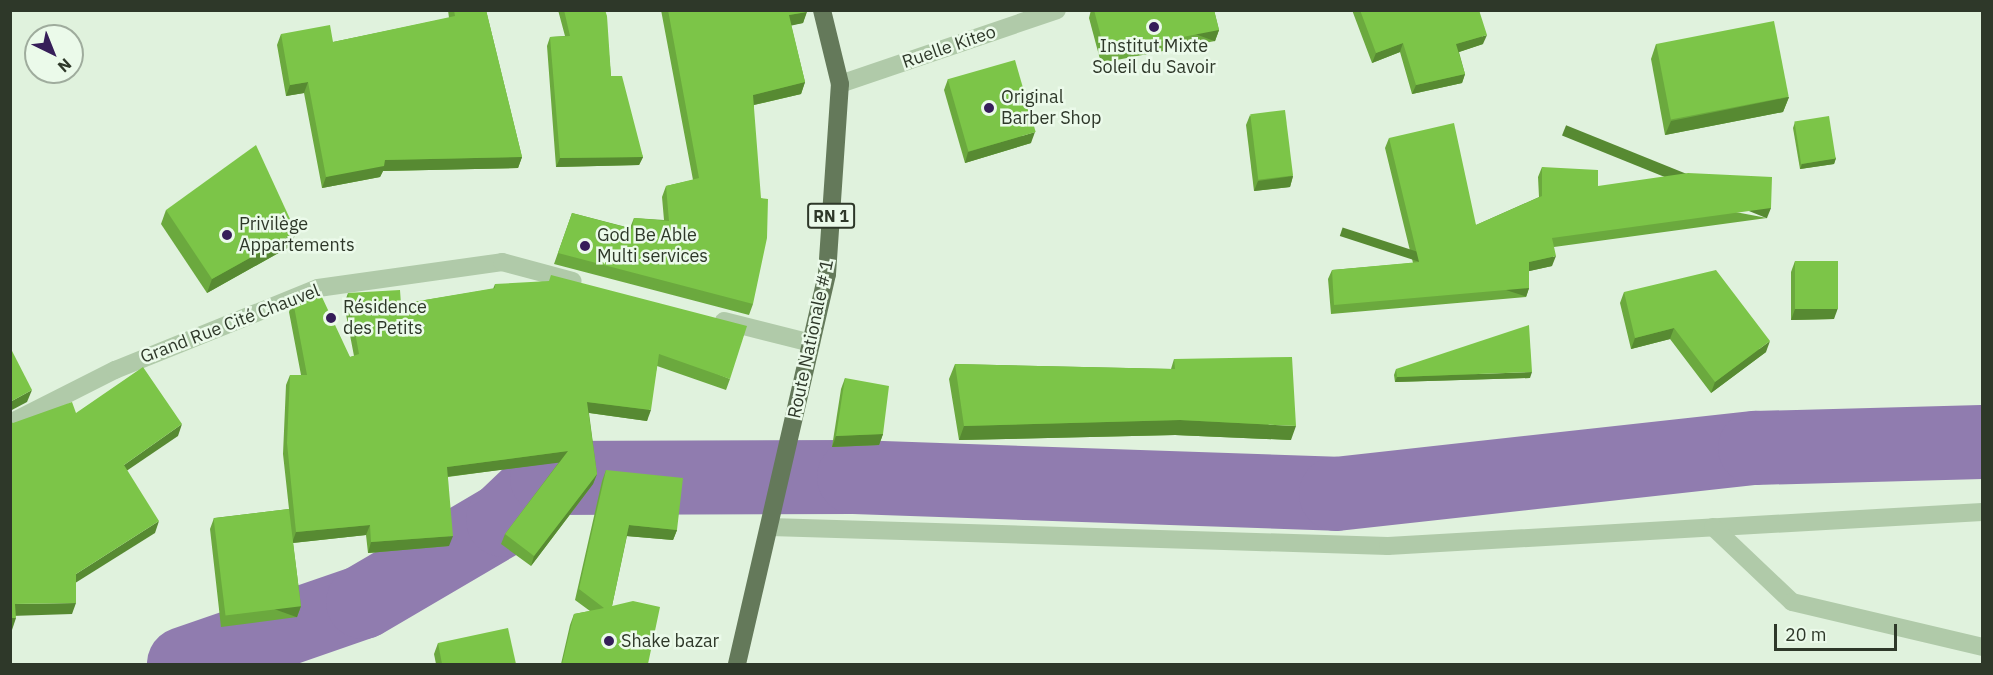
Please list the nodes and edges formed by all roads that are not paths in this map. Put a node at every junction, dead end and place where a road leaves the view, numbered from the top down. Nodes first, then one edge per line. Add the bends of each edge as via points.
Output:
1 (822, 10) edge
2 (1058, 10) edge
3 (840, 84) junction
4 (593, 286) edge
5 (708, 316) edge
6 (811, 343) junction
7 (10, 423) edge
8 (1983, 512) edge
9 (770, 527) junction
10 (1713, 527) junction
11 (1983, 647) edge
12 (738, 664) edge

1 - 3 main road, Route Nationale # 1 / RN 1
2 - 3 street, Ruelle Kiteo
3 - 6 main road, Route Nationale # 1 / RN 1 via 827,274
4 - 7 street, Grand Rue Cité Chauvel via 502,262 318,288 115,370
5 - 6 street
6 - 9 main road, Route Nationale # 1 / RN 1
8 - 10 street
9 - 10 street via 1388,546
9 - 12 main road, Route Nationale # 1 / RN 1
10 - 11 street via 1792,602

